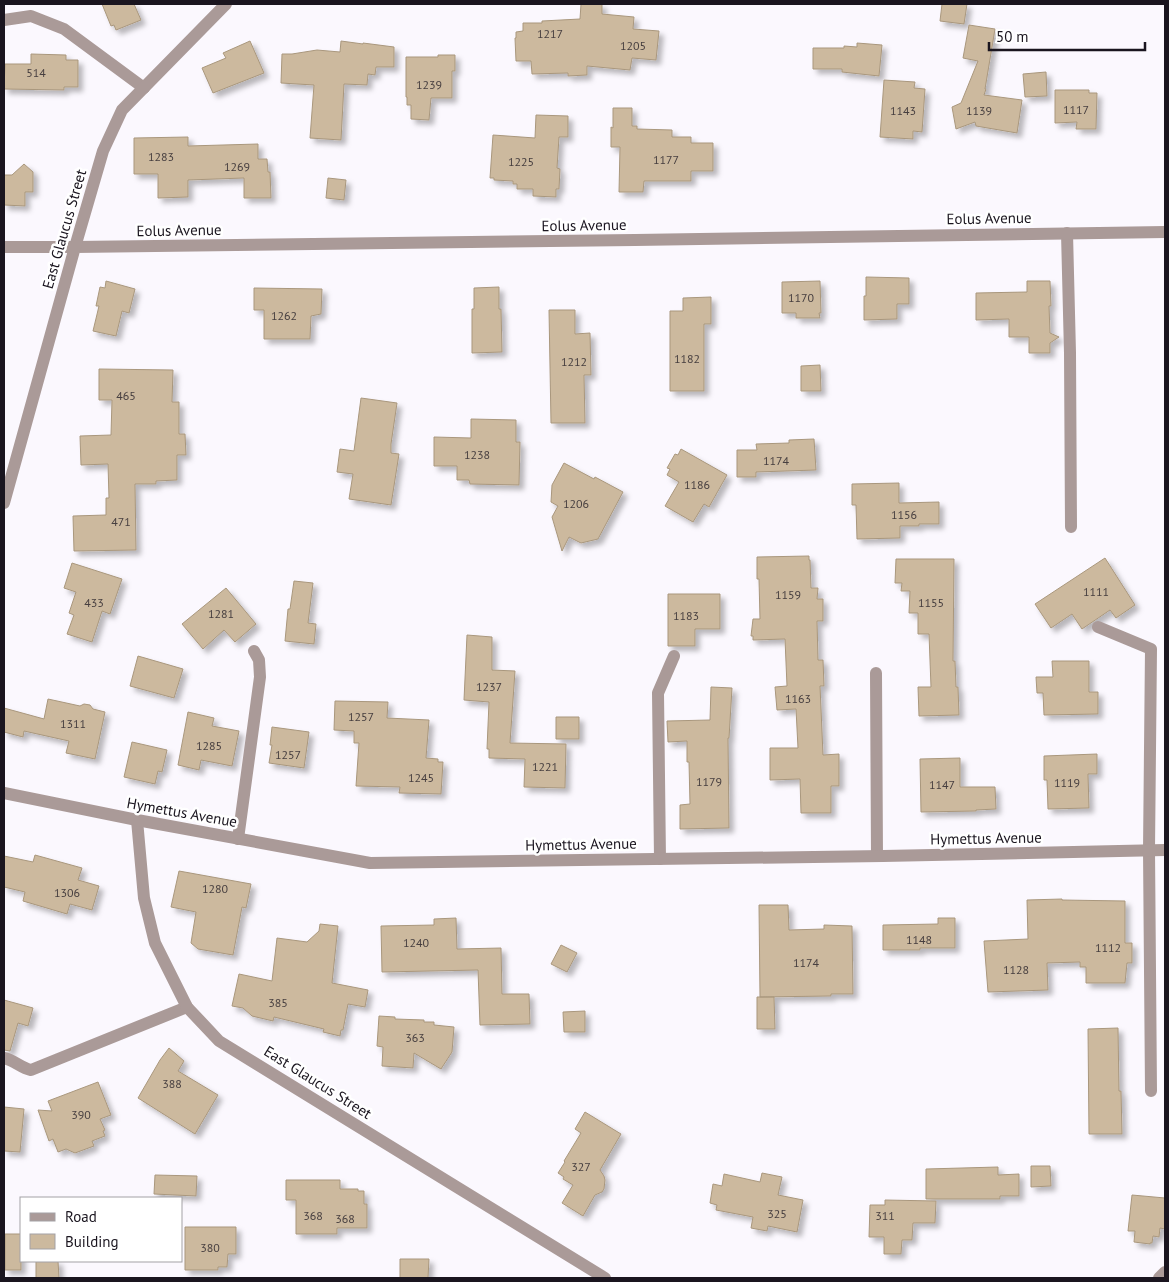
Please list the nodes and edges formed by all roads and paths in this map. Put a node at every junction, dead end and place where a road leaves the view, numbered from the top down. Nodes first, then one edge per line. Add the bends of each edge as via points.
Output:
1 (226, 4) edge
2 (4, 20) edge
3 (144, 88) junction
4 (1165, 232) edge
5 (1067, 234) junction
6 (4, 247) edge
7 (76, 247) junction
8 (4, 503) edge
9 (1071, 527) dead end
10 (1098, 627) dead end
11 (254, 651) dead end
12 (674, 656) dead end
13 (876, 673) dead end
14 (4, 793) edge
15 (137, 820) junction
16 (238, 839) junction
17 (1149, 850) junction
18 (1165, 850) edge
19 (877, 856) junction
20 (660, 859) junction
21 (187, 1007) junction
22 (4, 1058) edge
23 (1151, 1091) dead end
24 (1165, 1272) edge
25 (606, 1278) edge
26 (1159, 1278) edge

1 - 3 street, East Glaucus Street
2 - 3 street via 31,16 64,29
3 - 7 street, East Glaucus Street via 122,110 103,151
4 - 5 street, Eolus Avenue
5 - 7 street, Eolus Avenue
5 - 9 street
6 - 7 street, Eolus Avenue
7 - 8 street, East Glaucus Street
10 - 17 street via 1151,648
11 - 16 street via 260,677
12 - 20 street via 658,693
13 - 19 street
14 - 15 street, Hymettus Avenue
15 - 16 street, Hymettus Avenue
15 - 21 street, East Glaucus Street via 144,898 155,943
16 - 20 street, Hymettus Avenue via 370,863
17 - 18 street, Hymettus Avenue
17 - 19 street, Hymettus Avenue
17 - 23 street
19 - 20 street, Hymettus Avenue
21 - 22 street via 31,1070
21 - 25 street, East Glaucus Street via 219,1041
24 - 26 street

